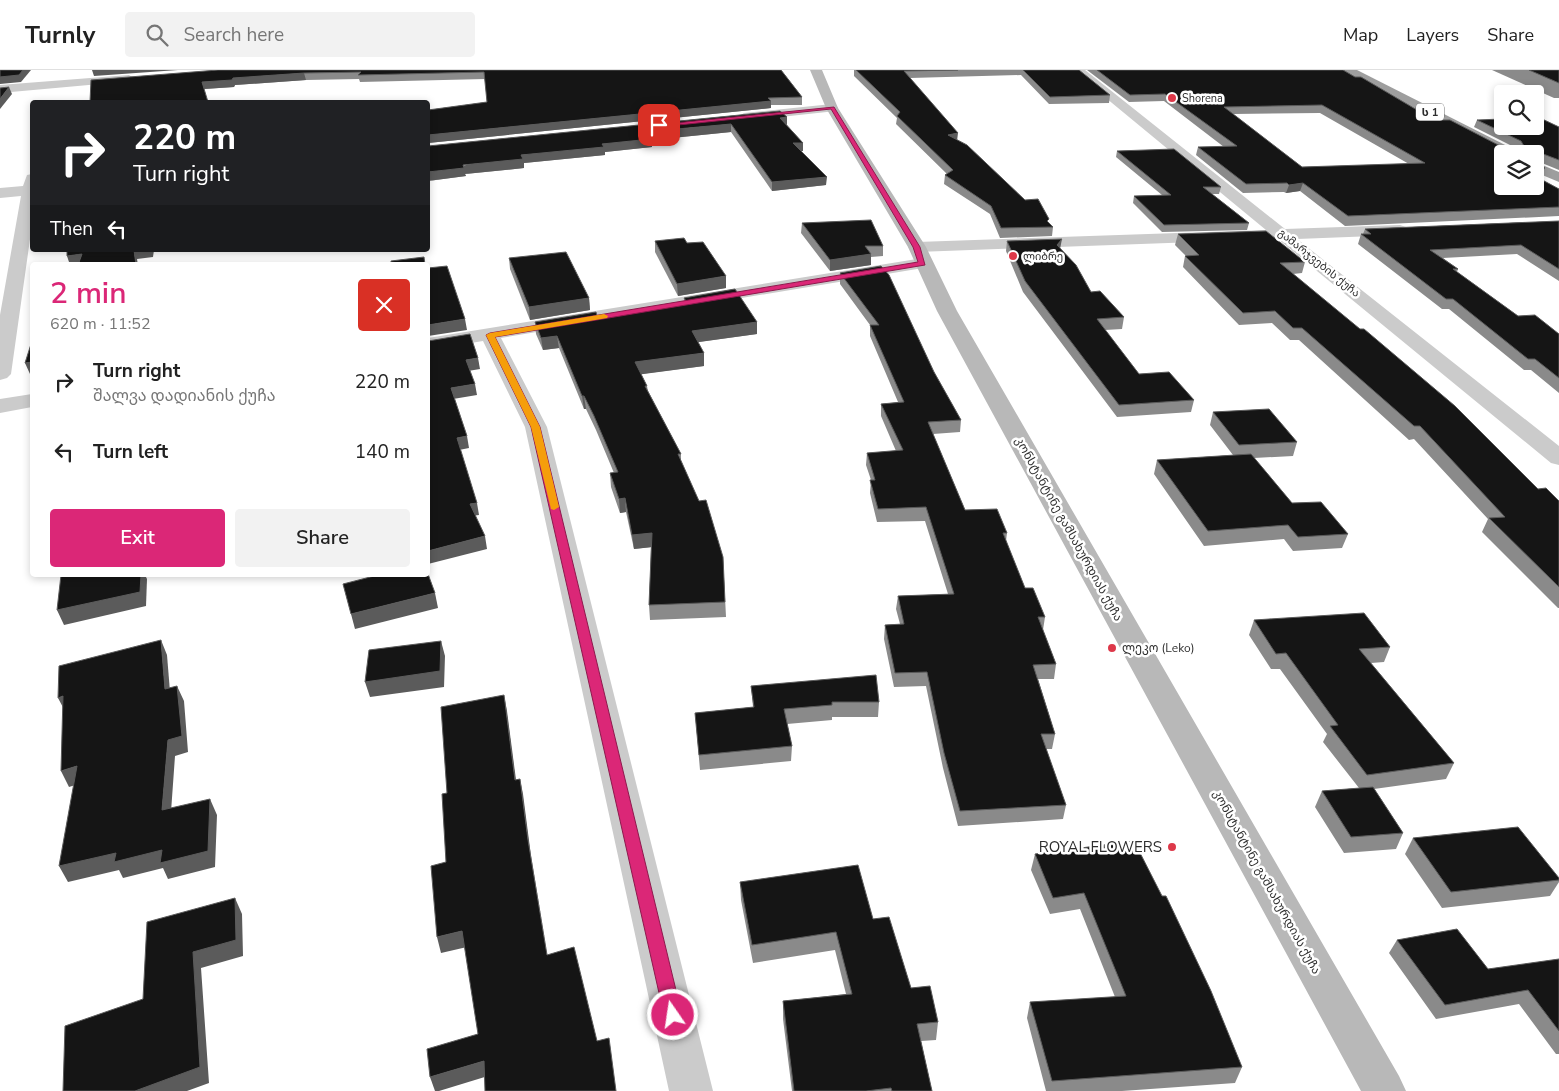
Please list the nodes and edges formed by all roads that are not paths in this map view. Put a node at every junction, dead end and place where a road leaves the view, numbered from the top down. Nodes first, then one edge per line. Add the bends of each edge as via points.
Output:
1 (54, 70) edge
2 (816, 70) edge
3 (1078, 70) edge
4 (1348, 70) edge
5 (140, 78) edge
6 (0, 89) edge
7 (51, 90) junction
8 (832, 108) junction
9 (734, 118) edge
10 (1494, 145) edge
11 (1544, 170) edge
12 (1559, 178) edge
13 (30, 186) edge
14 (0, 193) edge
15 (30, 198) edge
16 (1412, 229) edge
17 (1285, 235) junction
18 (920, 255) junction
19 (490, 335) junction
20 (430, 344) edge
21 (0, 374) edge
22 (30, 402) edge
23 (0, 406) edge
24 (1559, 458) edge
25 (691, 1091) edge
26 (1384, 1091) edge

1 - 7 street
2 - 8 main road, კონსტანტინე გამსახურდიას ქუჩა
3 - 17 street, გამარჯვების ქუჩა
4 - 10 highway, ს 1
5 - 7 street
6 - 7 street
8 - 9 street
8 - 18 main road, კონსტანტინე გამსახურდიას ქუჩა
11 - 12 highway
13 - 14 street
15 - 21 street
16 - 17 street
17 - 18 street
17 - 24 street, გამარჯვების ქუჩა
18 - 19 street
18 - 26 main road, კონსტანტინე გამსახურდიას ქუჩა via 952,320
19 - 20 street
19 - 25 street via 536,427
22 - 23 street

